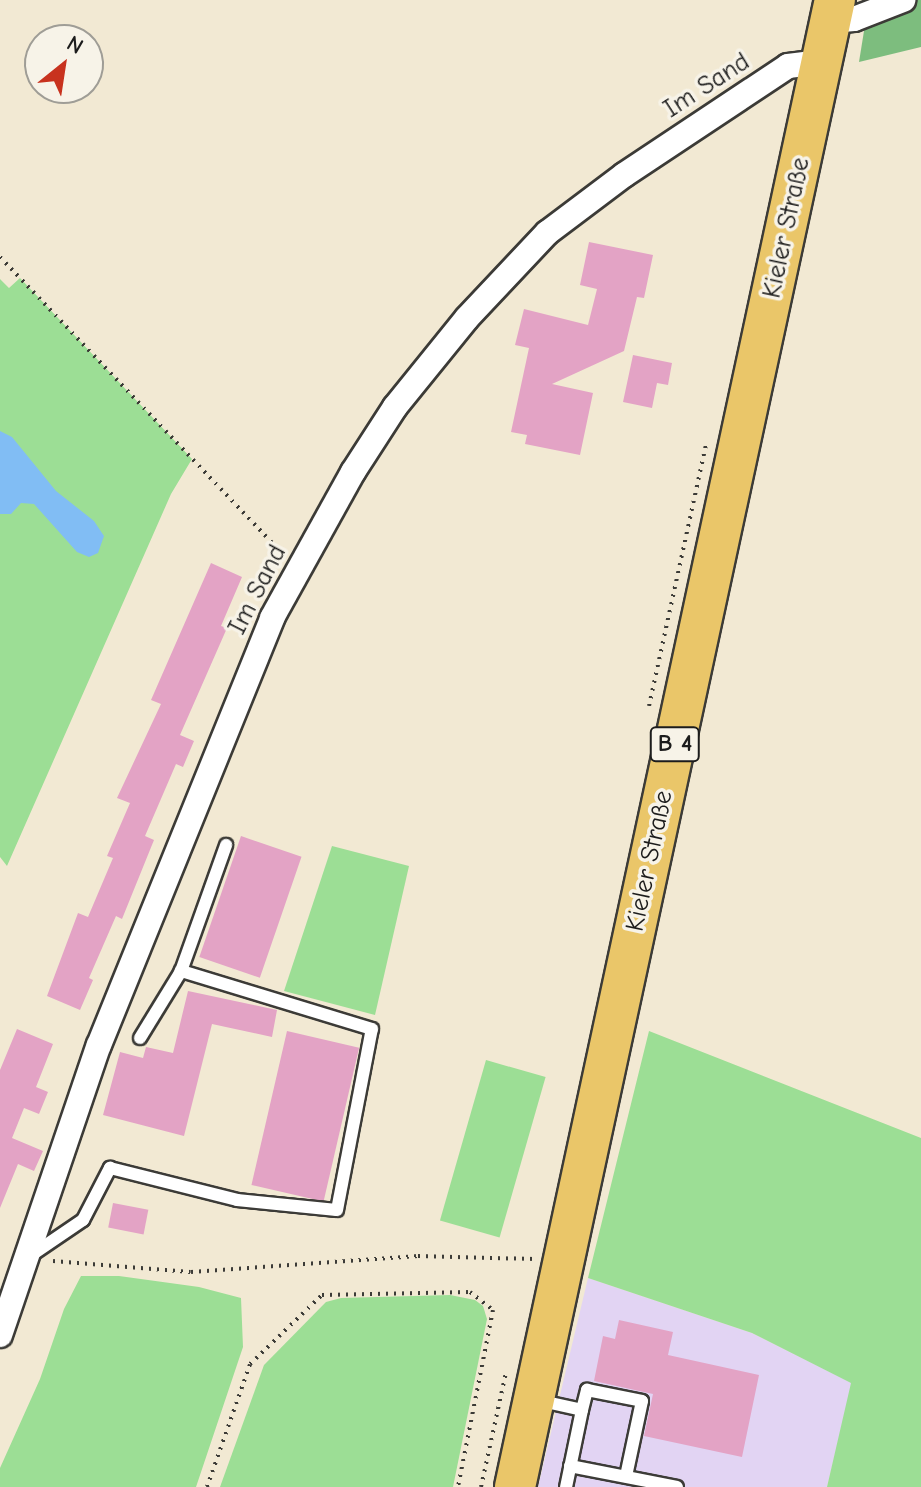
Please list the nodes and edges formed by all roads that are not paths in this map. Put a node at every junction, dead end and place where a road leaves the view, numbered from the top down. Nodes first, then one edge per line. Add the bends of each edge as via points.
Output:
1 (903, 0) edge
2 (833, 11) edge
3 (823, 62) junction
4 (226, 845) dead end
5 (181, 971) junction
6 (140, 1038) dead end
7 (27, 1258) junction
8 (0, 1335) edge
9 (534, 1400) junction
10 (582, 1410) junction
11 (570, 1466) junction
12 (626, 1476) junction
13 (515, 1487) edge
14 (566, 1487) edge
15 (677, 1487) edge

1 - 2 street via 854,19
2 - 3 main road, Kieler Straße / B 4
3 - 7 street, Im Sand via 788,66 547,233 467,318 395,407 272,618 104,1031
3 - 9 main road, Kieler Straße / B 4
4 - 5 lane
5 - 6 lane
5 - 7 lane via 372,1029 337,1210 237,1200 110,1168 83,1220
7 - 8 street, Im Sand
9 - 10 lane
9 - 13 main road, Kieler Straße / B 4
10 - 11 lane
10 - 12 lane via 587,1390 642,1401
11 - 12 lane
11 - 14 lane
12 - 15 lane

